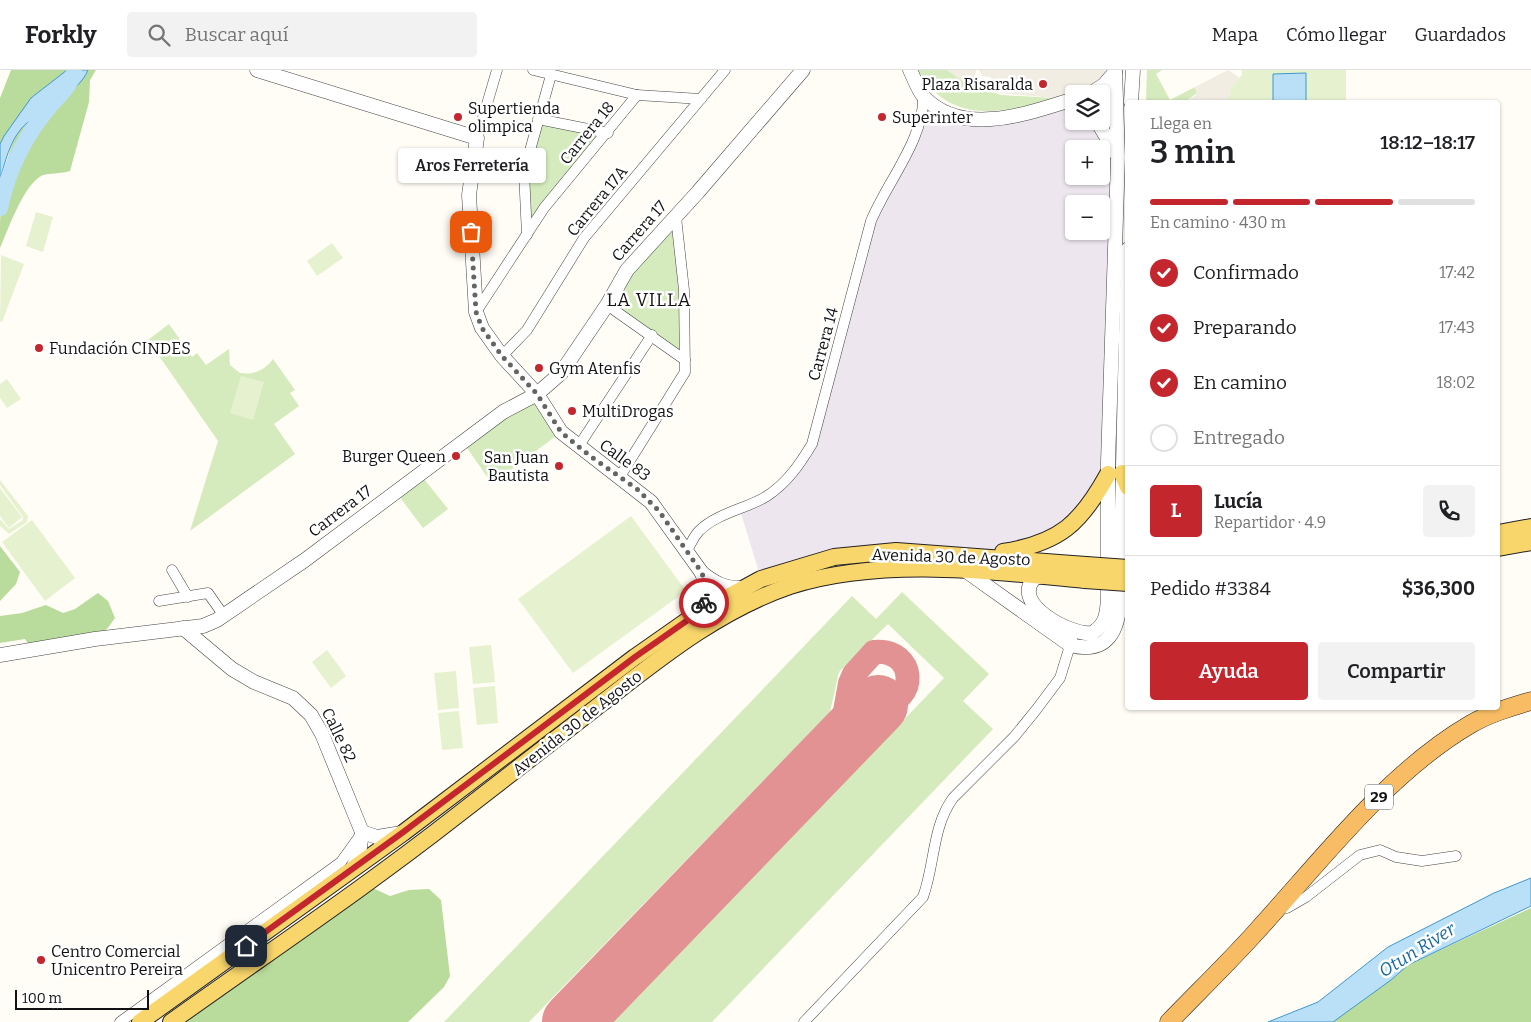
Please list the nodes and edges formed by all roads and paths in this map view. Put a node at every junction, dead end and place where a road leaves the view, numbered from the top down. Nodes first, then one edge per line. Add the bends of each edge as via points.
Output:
1 (257, 70) edge
2 (497, 70) edge
3 (533, 70) edge
4 (725, 70) edge
5 (803, 70) edge
6 (910, 70) edge
7 (1133, 70) edge
8 (1115, 71) edge
9 (551, 75) junction
10 (1104, 85) edge
11 (637, 95) junction
12 (923, 96) junction
13 (701, 98) junction
14 (1131, 100) edge
15 (1065, 102) edge
16 (1065, 108) edge
17 (1038, 110) junction
18 (538, 119) junction
19 (1102, 130) edge
20 (608, 132) junction
21 (477, 138) junction
22 (1118, 157) junction
23 (676, 217) junction
24 (527, 235) junction
25 (607, 305) junction
26 (476, 312) junction
27 (1125, 325) edge
28 (652, 336) junction
29 (502, 356) junction
30 (685, 360) junction
31 (537, 394) junction
32 (578, 447) junction
33 (620, 478) junction
34 (1119, 478) edge
35 (1531, 528) edge
36 (1500, 533) edge
37 (1531, 542) edge
38 (1500, 548) edge
39 (687, 550) junction
40 (966, 563) junction
41 (1125, 568) edge
42 (172, 570) dead end
43 (1085, 572) junction
44 (702, 573) junction
45 (1042, 576) junction
46 (1125, 582) edge
47 (742, 588) junction
48 (188, 597) junction
49 (159, 601) dead end
50 (695, 615) junction
51 (224, 616) junction
52 (183, 628) junction
53 (1072, 639) junction
54 (0, 655) edge
55 (1531, 701) edge
56 (1531, 712) edge
57 (362, 832) junction
58 (402, 833) junction
59 (1456, 856) dead end
60 (352, 869) junction
61 (1288, 908) junction
62 (1256, 932) junction
63 (120, 1022) edge
64 (140, 1022) edge
65 (171, 1022) edge
66 (804, 1022) edge
67 (1169, 1022) edge

1 - 21 street
2 - 21 street, Calle 83
3 - 9 street
4 - 13 street, Carrera 17A
5 - 23 street, Carrera 17
6 - 12 street
7 - 14 street
8 - 10 street
8 - 22 street
9 - 11 street
9 - 18 street
11 - 13 street
11 - 20 street, Carrera 18
12 - 17 street via 942,110 972,119
12 - 39 street, Carrera 14 via 921,121 871,221 812,444 779,487 756,502 707,524
13 - 29 street, Carrera 17A via 584,238 527,330
15 - 17 street
16 - 17 street
18 - 20 street
18 - 24 street via 524,172
19 - 22 street
20 - 24 street, Carrera 18 via 544,208
21 - 26 street, Calle 83 via 469,195
22 - 34 street
23 - 25 street, Carrera 17 via 627,270
23 - 30 street via 684,290
24 - 26 street, Carrera 18
25 - 28 street
25 - 31 street, Carrera 17 via 561,373
26 - 29 street, Calle 83 via 482,328
27 - 34 street
28 - 30 street
28 - 32 street
29 - 31 street, Calle 83
30 - 33 street via 685,372
31 - 32 street, Calle 83 via 561,432
31 - 51 street, Carrera 17 via 503,412 305,560
32 - 33 street, Calle 83
33 - 39 street, Calle 83 via 651,502
34 - 40 main road via 1082,517 1050,538
34 - 53 street via 1119,617 1107,640 1096,646 1082,648
35 - 36 main road
37 - 38 main road
39 - 44 street, Calle 83
40 - 43 main road, Avenida 30 de Agosto
40 - 45 main road, Avenida 30 de Agosto
40 - 47 main road, Avenida 30 de Agosto via 896,551 834,557 788,569
40 - 53 street
40 - 65 main road, Avenida 30 de Agosto via 838,574 792,586 728,613 644,670 415,849
41 - 43 main road, Avenida 30 de Agosto, bridge
42 - 48 street
43 - 45 main road, Avenida 30 de Agosto
43 - 46 main road, Avenida 30 de Agosto, bridge
44 - 47 street, Calle 83 via 718,585
44 - 50 street, Calle 83 via 707,596
45 - 53 street via 1030,582 1028,596
47 - 50 main road, Avenida 30 de Agosto
48 - 49 street
48 - 51 street via 208,593
50 - 58 main road, Avenida 30 de Agosto
51 - 52 street, Carrera 17 via 203,626
52 - 54 street, Carrera 17
52 - 57 street, Calle 82 via 232,669 306,708 322,734
53 - 66 street via 1060,678 1014,737 946,807 937,829 923,897
55 - 62 highway, 29 via 1472,724 1429,752 1401,776
56 - 61 highway, 29 via 1463,741 1422,771
57 - 58 street via 378,837
57 - 60 street via 359,855
57 - 63 street via 342,862
58 - 60 main road, Avenida 30 de Agosto
59 - 61 street via 1422,861 1396,857 1380,850 1370,851
60 - 64 main road, Avenida 30 de Agosto
61 - 62 highway, 29
62 - 67 highway, 29

